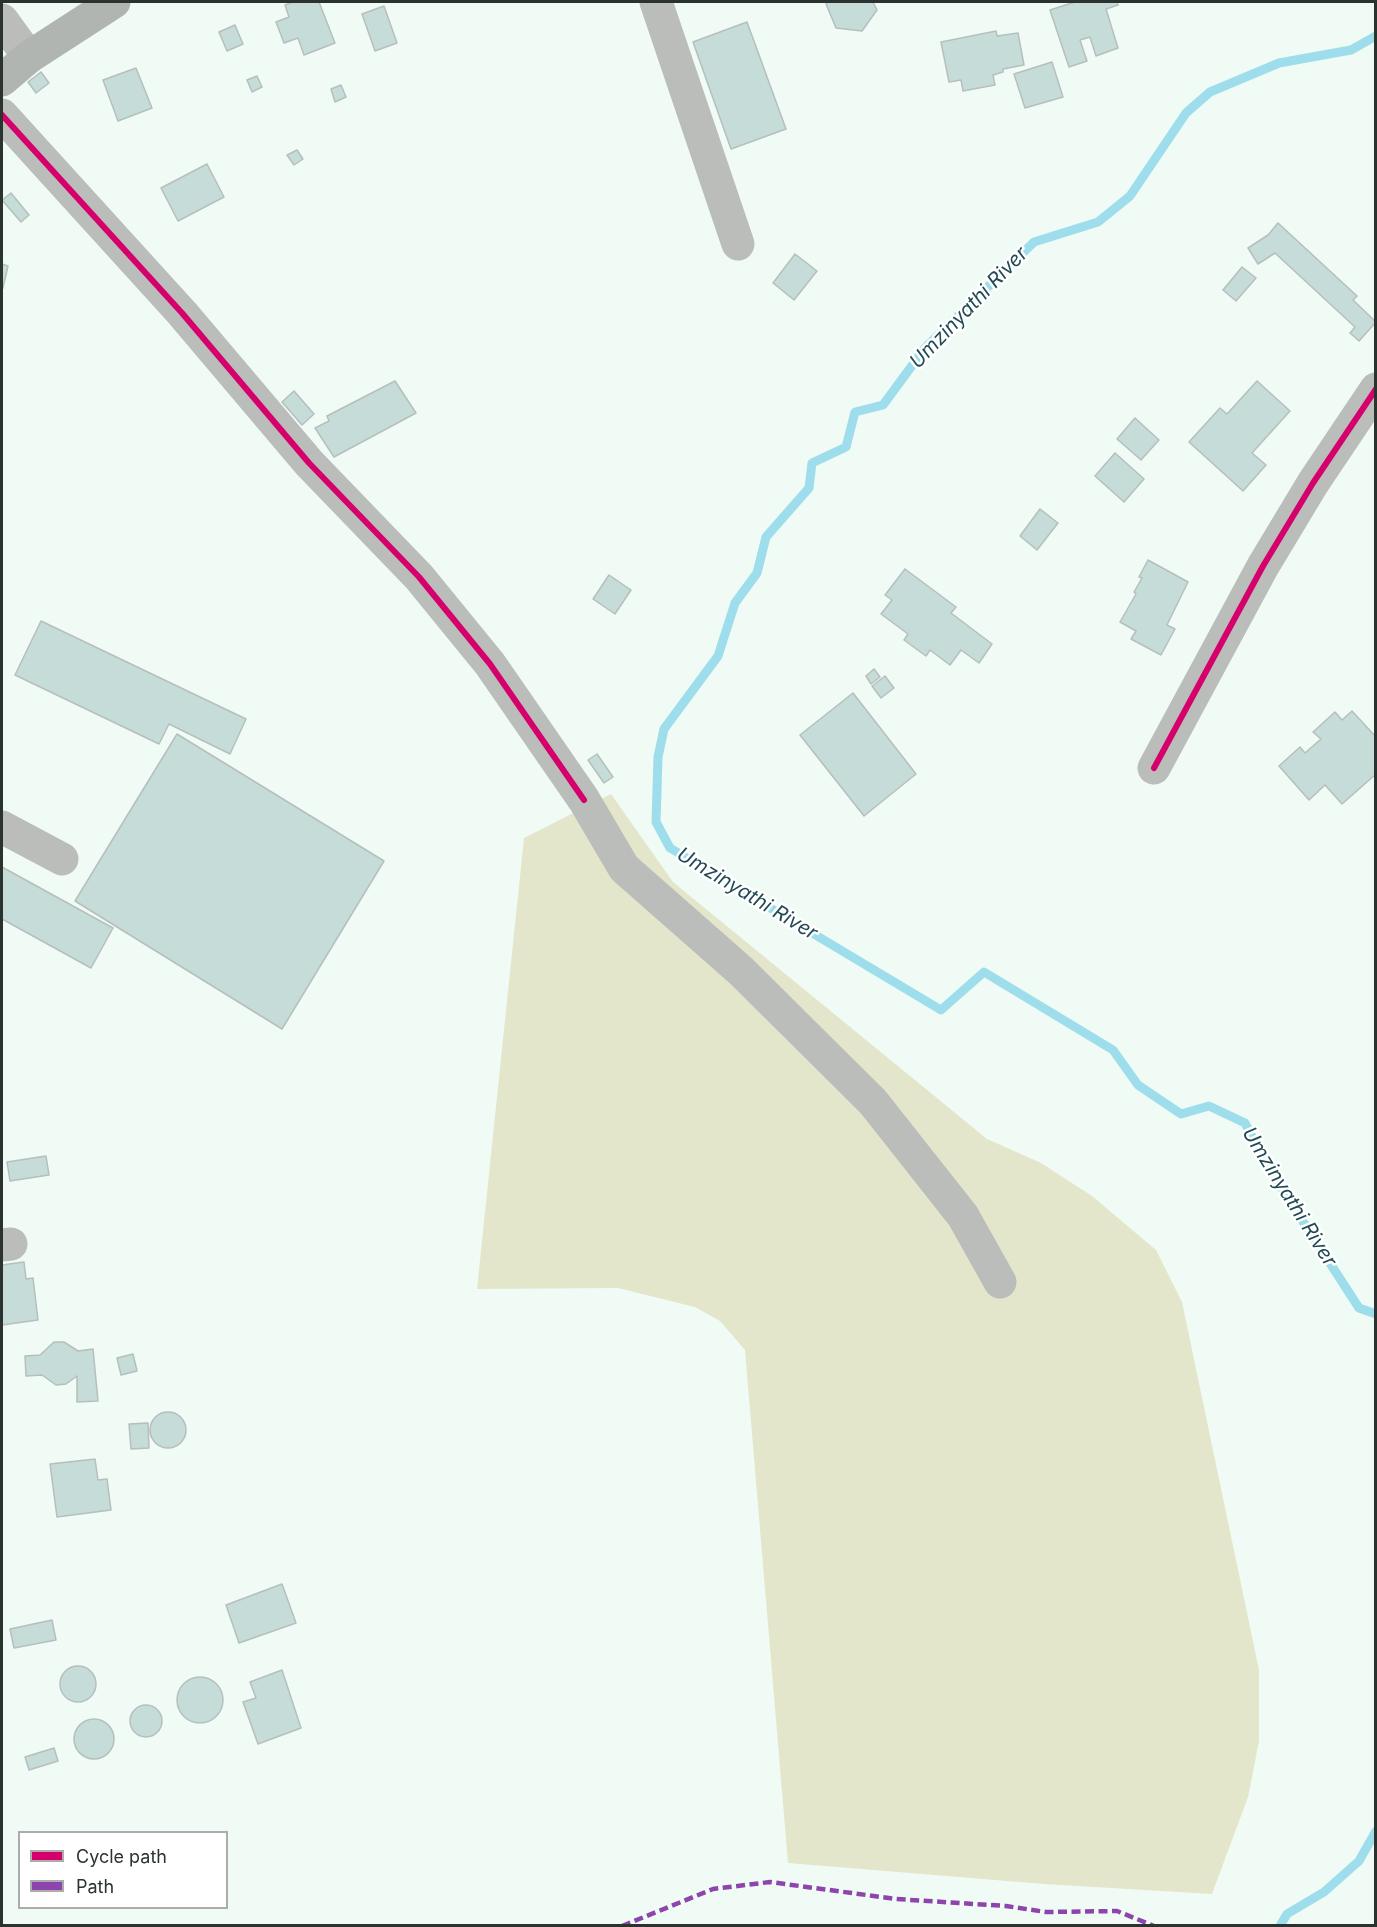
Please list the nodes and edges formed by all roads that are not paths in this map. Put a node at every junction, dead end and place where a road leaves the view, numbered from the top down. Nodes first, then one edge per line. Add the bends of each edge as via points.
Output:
1 (114, 2) edge
2 (656, 2) edge
3 (2, 20) edge
4 (29, 57) junction
5 (2, 80) edge
6 (2, 115) edge
7 (738, 244) dead end
8 (1376, 389) edge
9 (1154, 768) dead end
10 (2, 826) edge
11 (62, 859) dead end
12 (1000, 1282) dead end

1 - 4 main road
2 - 7 street
3 - 4 street
4 - 5 main road
6 - 12 street via 182,313 309,463 419,577 490,663 584,800 624,868 741,971 873,1102 963,1216
8 - 9 street via 1263,566
10 - 11 street

